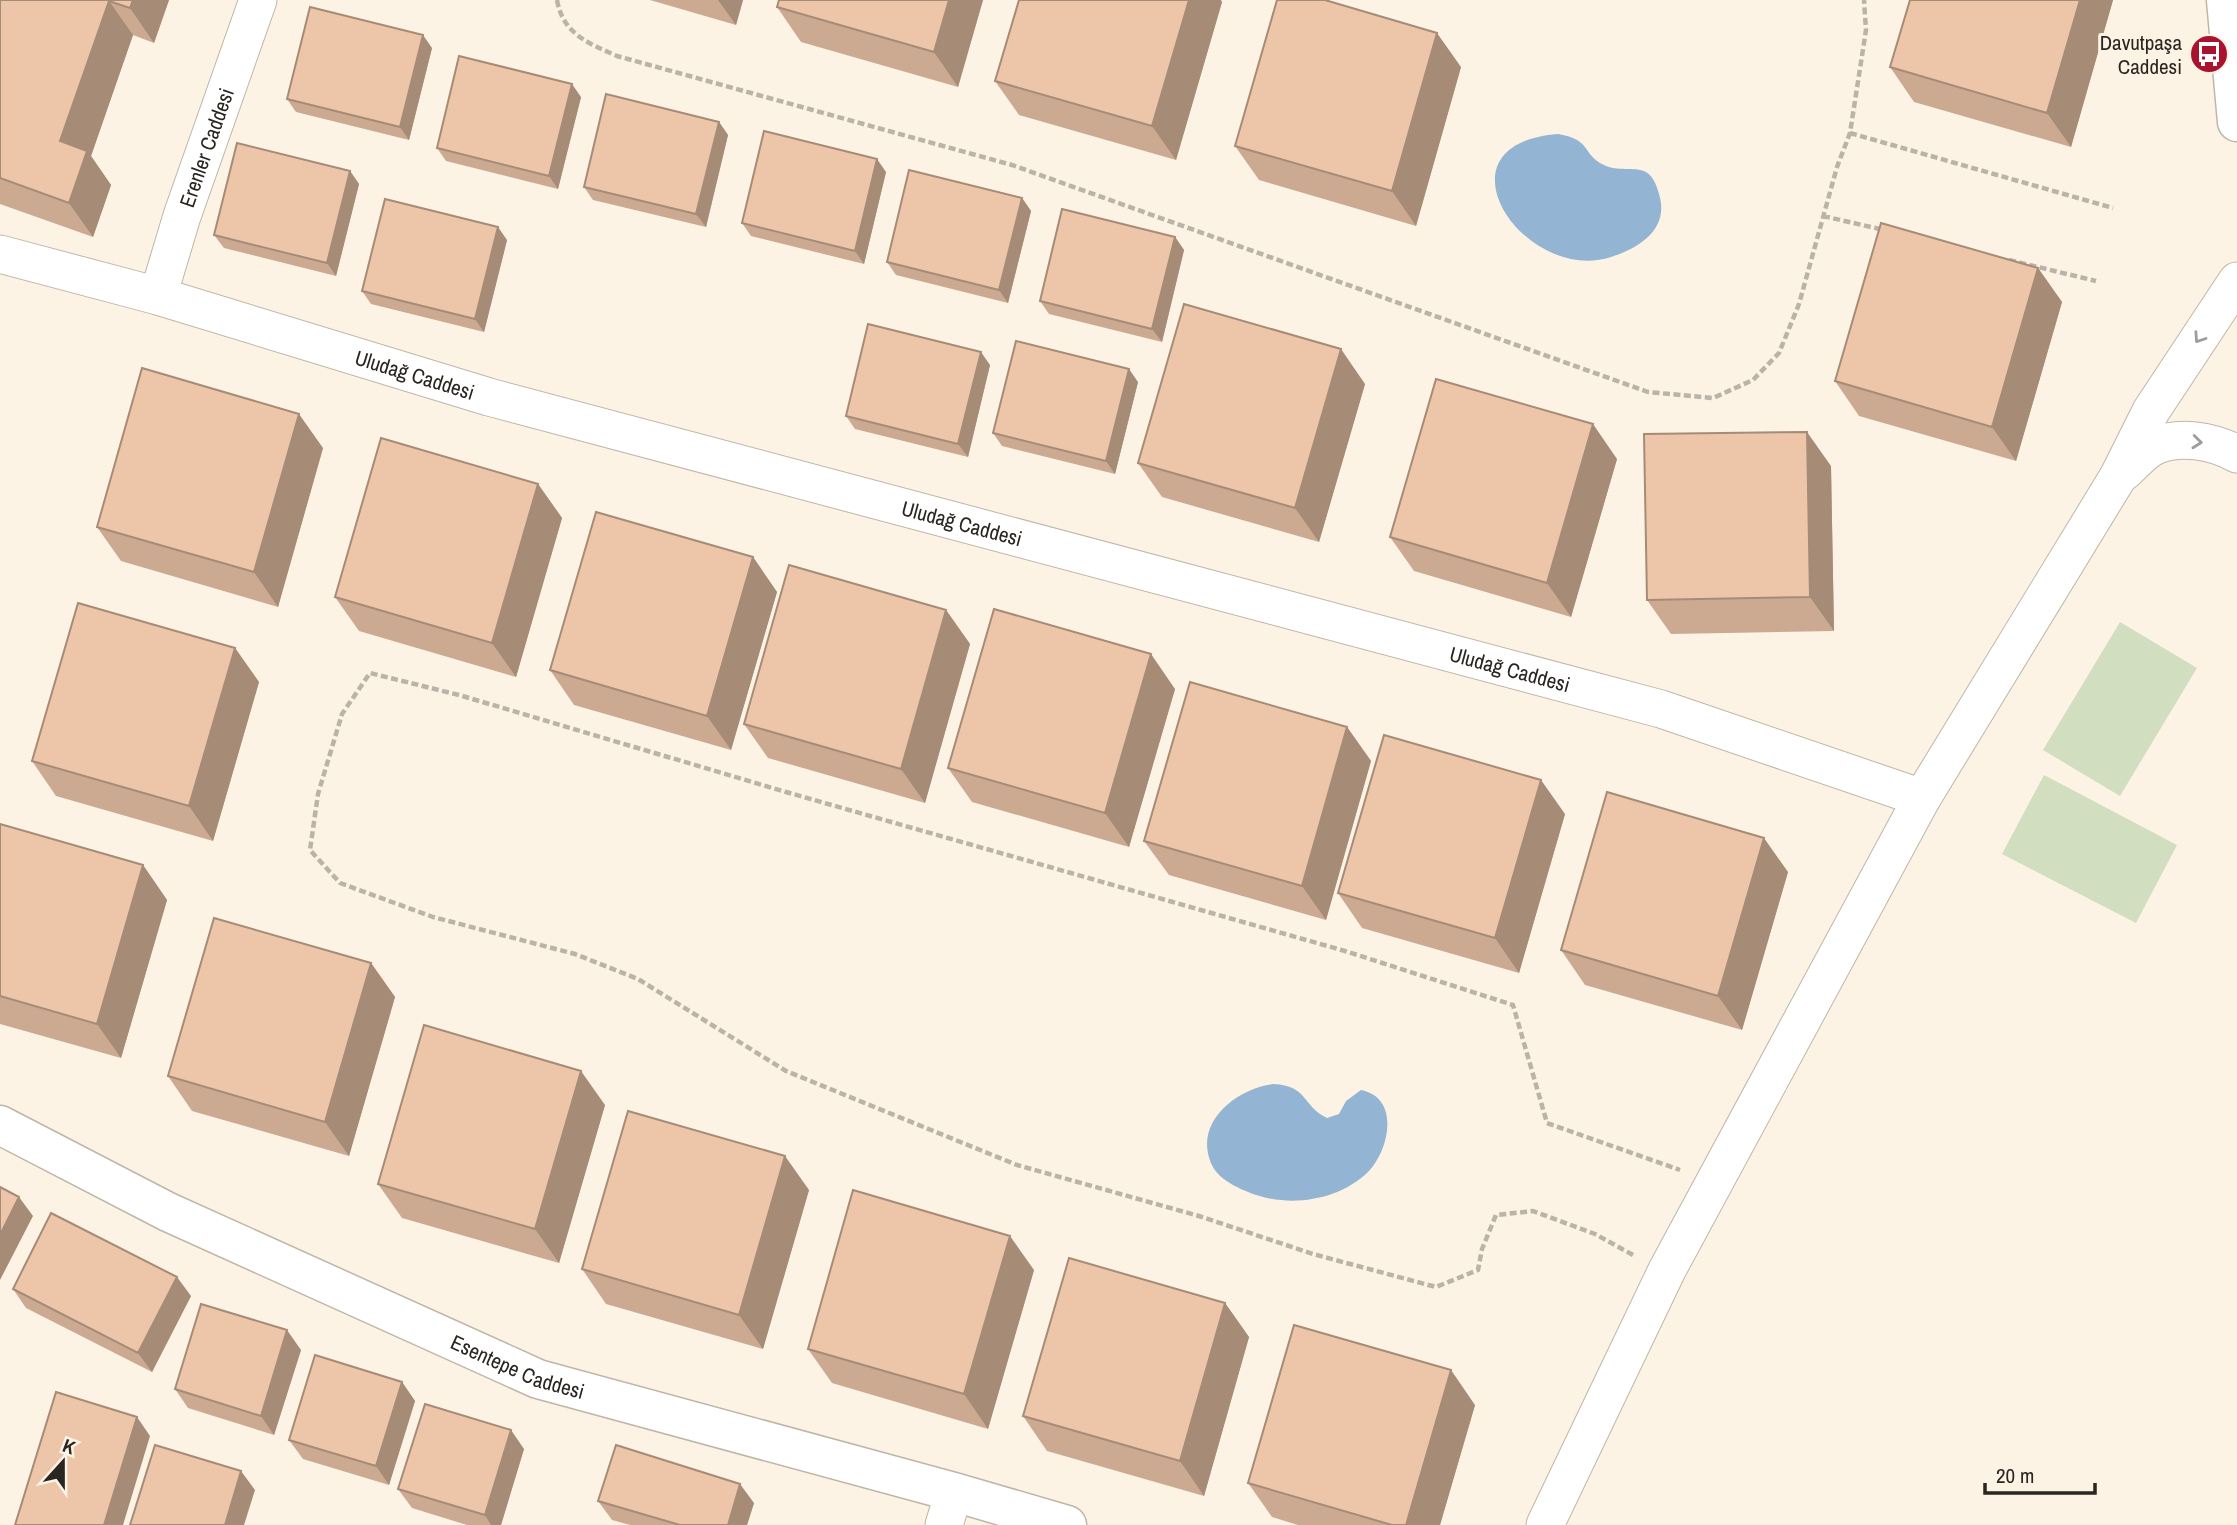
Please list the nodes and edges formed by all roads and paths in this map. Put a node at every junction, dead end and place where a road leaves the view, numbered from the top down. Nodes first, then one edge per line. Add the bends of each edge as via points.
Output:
1 (258, 0) edge
2 (557, 0) edge
3 (1864, 0) edge
4 (2226, 0) edge
5 (2237, 122) edge
6 (1850, 133) junction
7 (2113, 208) dead end
8 (1823, 216) junction
9 (1888, 231) edge
10 (0, 254) edge
11 (2005, 259) edge
12 (2096, 281) dead end
13 (2237, 282) edge
14 (158, 296) junction
15 (2237, 454) edge
16 (2118, 477) junction
17 (1922, 798) junction
18 (0, 1125) edge
19 (1714, 1182) junction
20 (1667, 1270) junction
21 (949, 1508) edge
22 (1067, 1525) edge
23 (1545, 1525) edge

1 - 14 street, Erenler Caddesi
2 - 8 path via 559,14 581,40 617,56 1012,166 1648,392 1713,398 1753,380 1779,353 1799,304
3 - 6 path via 1866,30
4 - 5 street
6 - 7 path
6 - 8 path
8 - 9 path
10 - 14 street, Uludağ Caddesi
11 - 12 path
13 -> 16 street via 2151,411
14 - 17 street, Uludağ Caddesi via 489,397 1661,709
16 -> 15 street via 2152,447 2176,440 2213,444
16 - 17 street
17 - 19 street
18 - 21 street, Esentepe Caddesi via 168,1212 538,1379
19 - 20 street
19 - 20 path via 1547,1123 1513,1005 1345,951 459,695 370,673 341,714 318,794 310,850 340,883 433,917 575,954 638,979 786,1071 1017,1165 1436,1287 1478,1270 1496,1215 1533,1211 1595,1234
20 - 23 street
21 - 22 street, Esentepe Caddesi

